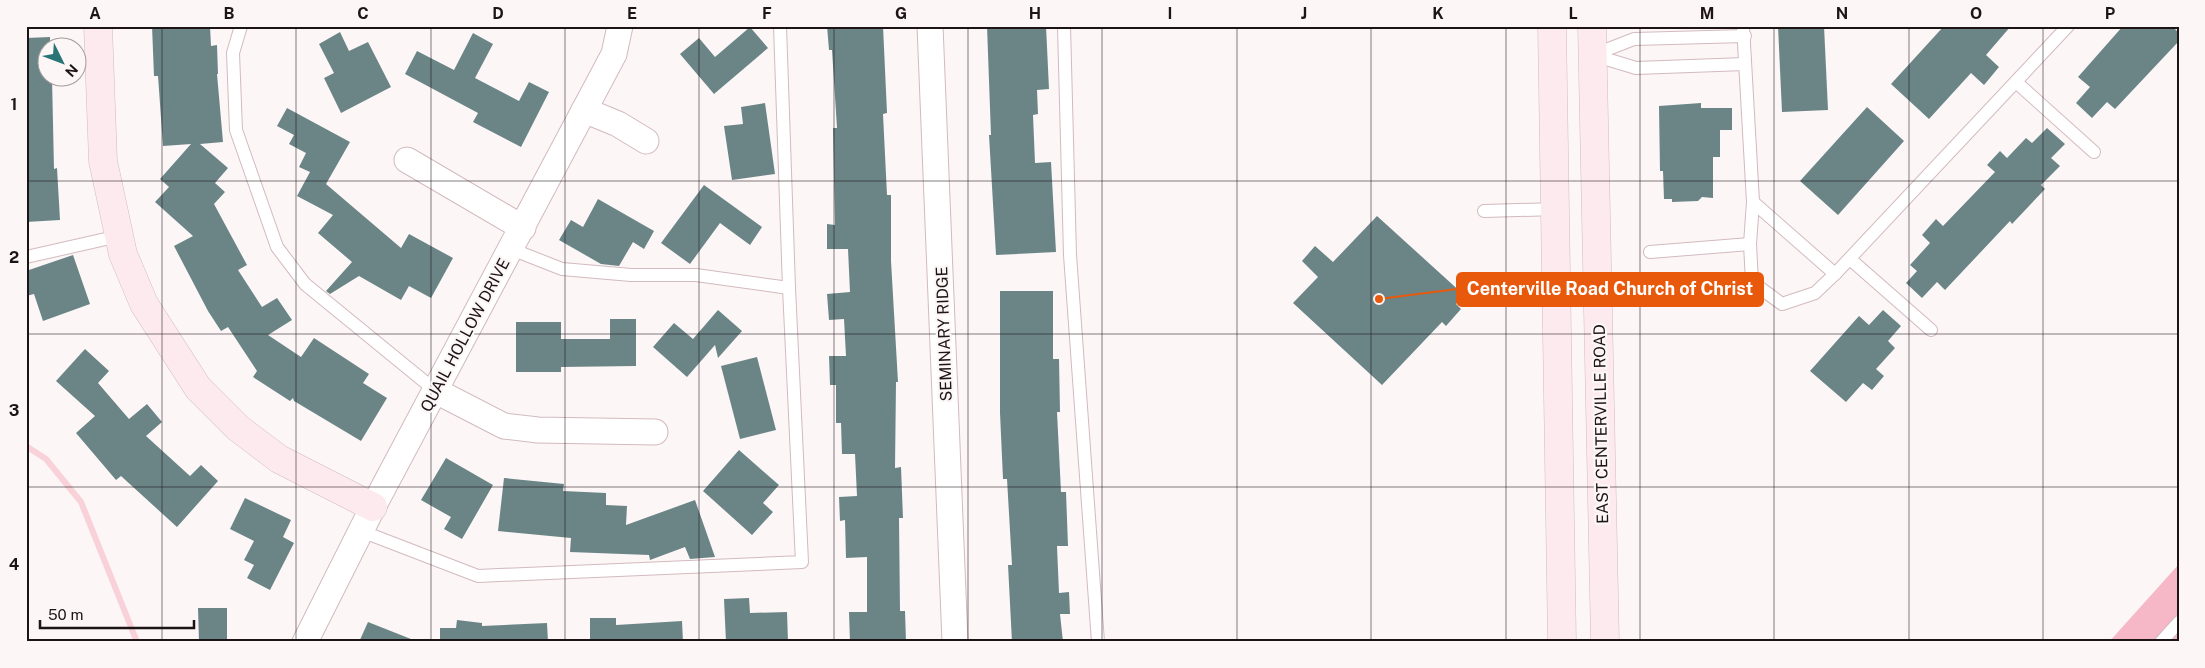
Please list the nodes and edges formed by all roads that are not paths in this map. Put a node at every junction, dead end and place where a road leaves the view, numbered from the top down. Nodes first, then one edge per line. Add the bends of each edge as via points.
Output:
1 (98, 26) edge
2 (241, 26) edge
3 (620, 26) edge
4 (780, 26) edge
5 (930, 26) edge
6 (1064, 26) edge
7 (1552, 26) edge
8 (1592, 26) edge
9 (2068, 26) edge
10 (1744, 31) edge
11 (1554, 55) junction
12 (1593, 56) junction
13 (1745, 64) junction
14 (2016, 82) junction
15 (584, 110) junction
16 (646, 141) dead end
17 (2094, 152) dead end
18 (407, 160) dead end
19 (1753, 202) junction
20 (1556, 209) junction
21 (1484, 211) dead end
22 (523, 228) junction
23 (119, 236) junction
24 (1750, 244) junction
25 (511, 249) junction
26 (1650, 252) dead end
27 (26, 257) edge
28 (1850, 259) junction
29 (1835, 274) junction
30 (789, 288) junction
31 (1931, 330) dead end
32 (436, 391) junction
33 (655, 432) dead end
34 (1602, 469) junction
35 (1559, 472) junction
36 (373, 507) junction
37 (361, 531) junction
38 (2179, 622) edge
39 (305, 642) edge
40 (955, 642) edge
41 (1098, 642) edge
42 (1562, 642) edge
43 (1605, 642) edge
44 (2161, 642) edge

1 - 23 main road via 103,161
2 - 32 lane via 233,53 236,130 277,247 305,284
3 - 15 street, QUAIL HOLLOW DRIVE via 614,54
4 - 30 lane
5 - 40 street, SEMINARY RIDGE
6 - 41 lane via 1070,256
7 - 11 main road
8 - 12 main road, EAST CENTERVILLE ROAD
9 - 14 lane
10 - 12 lane via 1634,39
10 - 13 lane
11 - 12 main road
11 - 20 main road
12 - 13 lane via 1636,68
12 - 34 main road, EAST CENTERVILLE ROAD
13 - 19 lane
14 - 17 lane
14 - 28 lane
15 - 16 street via 618,124
15 - 22 street, QUAIL HOLLOW DRIVE
18 - 22 street
19 - 24 lane
19 - 29 lane
20 - 21 lane
20 - 35 main road
22 - 25 street, QUAIL HOLLOW DRIVE
23 - 27 lane
23 - 36 main road via 144,304 198,388 238,428 279,459
24 - 26 lane
24 - 29 lane via 1752,282 1782,304 1815,293
25 - 30 lane via 562,269 631,275 696,275
25 - 32 street, QUAIL HOLLOW DRIVE
28 - 29 lane
28 - 31 lane
30 - 37 lane via 802,562 478,576
32 - 33 street via 504,426 538,430
32 - 36 street, QUAIL HOLLOW DRIVE
34 - 35 main road
34 - 43 main road, EAST CENTERVILLE ROAD
35 - 42 main road
36 - 37 street, QUAIL HOLLOW DRIVE
37 - 39 street, QUAIL HOLLOW DRIVE
38 - 44 lane

